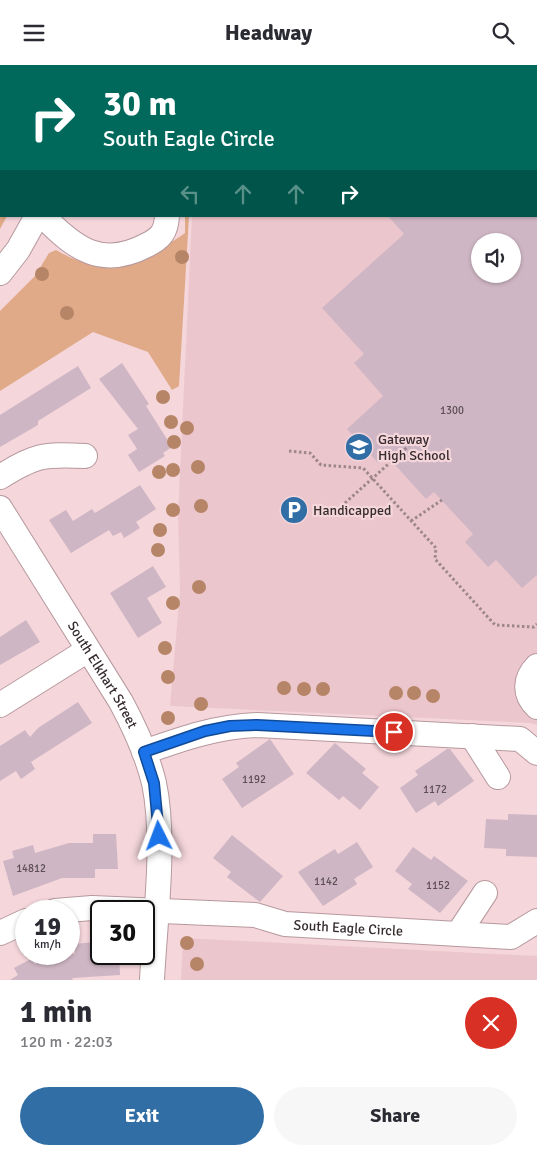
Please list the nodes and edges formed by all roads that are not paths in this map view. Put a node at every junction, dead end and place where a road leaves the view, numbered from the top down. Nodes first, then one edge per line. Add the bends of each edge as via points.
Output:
1 (36, 217) edge
2 (44, 217) edge
3 (167, 217) edge
4 (0, 273) edge
5 (85, 456) dead end
6 (0, 477) edge
7 (0, 508) edge
8 (88, 650) junction
9 (537, 666) edge
10 (0, 705) edge
11 (537, 707) edge
12 (472, 736) junction
13 (144, 752) junction
14 (537, 753) edge
15 (498, 777) dead end
16 (485, 893) dead end
17 (80, 909) edge
18 (156, 910) junction
19 (537, 921) edge
20 (15, 926) edge
21 (0, 933) edge
22 (458, 934) junction
23 (152, 980) edge

1 - 4 street via 18,250
2 - 3 street via 85,251 106,257 138,250 158,239 166,229
5 - 6 street via 36,457
7 - 8 street, South Elkhart Street
8 - 10 street
8 - 13 street, South Elkhart Street via 121,702
9 - 11 street via 528,675 527,685 530,698
12 - 13 street via 257,725 205,731
12 - 14 street via 520,739
12 - 15 street
13 - 18 street, South Elkhart Street via 158,810
16 - 22 street
17 - 18 street, South Eagle Circle
18 - 22 street, South Eagle Circle via 255,915 284,924
18 - 23 street, South Elkhart Street
19 - 22 street, South Eagle Circle via 512,937
20 - 21 street

